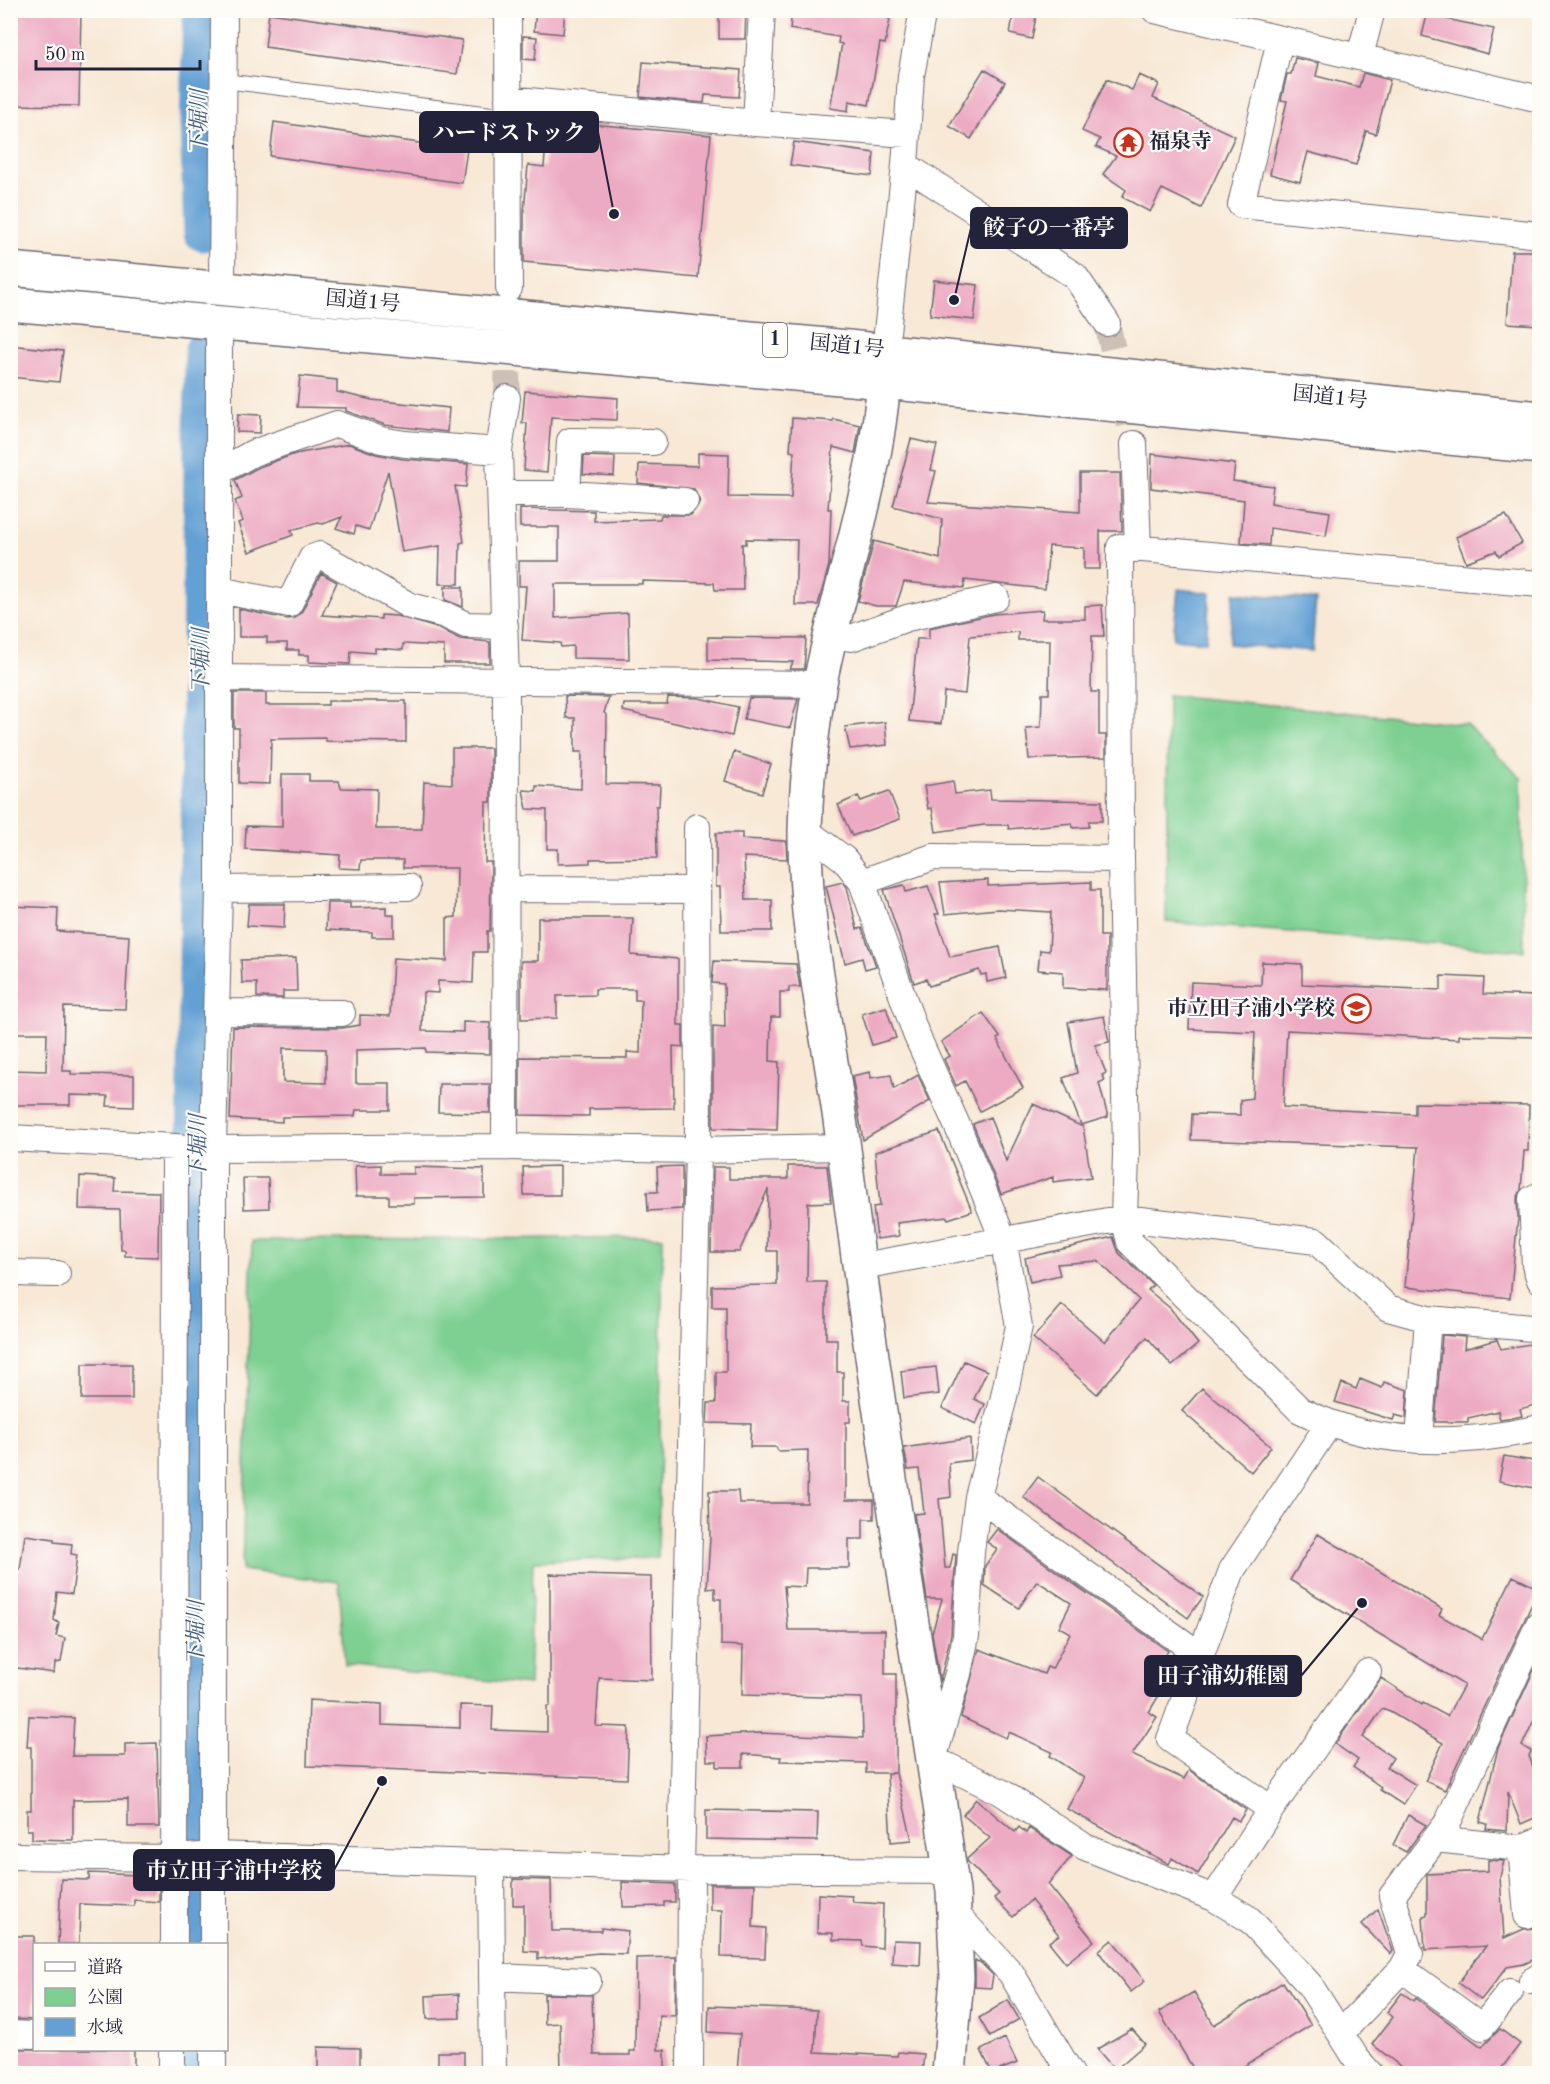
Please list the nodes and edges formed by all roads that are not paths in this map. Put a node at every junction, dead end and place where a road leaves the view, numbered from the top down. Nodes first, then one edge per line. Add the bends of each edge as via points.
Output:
1 (224, 10) edge
2 (762, 10) edge
3 (923, 10) edge
4 (1155, 10) edge
5 (1372, 10) edge
6 (501, 12) edge
7 (1280, 40) junction
8 (1360, 56) junction
9 (224, 81) junction
10 (1539, 99) edge
11 (508, 107) junction
12 (756, 123) junction
13 (907, 134) junction
14 (905, 165) junction
15 (1539, 235) edge
16 (10, 268) edge
17 (222, 288) junction
18 (509, 288) dead end
19 (10, 304) edge
20 (1107, 323) tunnel mouth
21 (219, 324) junction
22 (885, 366) junction
23 (507, 398) tunnel mouth
24 (1539, 418) edge
25 (653, 442) dead end
26 (1134, 444) tunnel mouth
27 (1539, 447) edge
28 (500, 451) junction
29 (219, 472) junction
30 (501, 494) junction
31 (567, 494) junction
32 (685, 501) dead end
33 (1138, 547) junction
34 (1539, 584) edge
35 (219, 590) junction
36 (996, 598) dead end
37 (505, 626) junction
38 (832, 635) junction
39 (219, 678) junction
40 (506, 682) junction
41 (820, 684) junction
42 (697, 827) dead end
43 (805, 830) junction
44 (1121, 858) junction
45 (862, 882) junction
46 (408, 887) dead end
47 (219, 889) junction
48 (507, 889) junction
49 (697, 890) junction
50 (218, 1012) junction
51 (342, 1012) dead end
52 (10, 1138) edge
53 (505, 1147) junction
54 (844, 1147) junction
55 (176, 1149) junction
56 (212, 1149) junction
57 (698, 1150) junction
58 (1539, 1195) edge
59 (1124, 1218) junction
60 (1003, 1239) junction
61 (857, 1267) junction
62 (1538, 1270) edge
63 (10, 1274) edge
64 (57, 1274) dead end
65 (1428, 1319) junction
66 (1539, 1326) edge
67 (1329, 1424) junction
68 (1539, 1428) edge
69 (1419, 1440) junction
70 (978, 1497) junction
71 (1539, 1624) edge
72 (1200, 1655) junction
73 (1368, 1672) dead end
74 (933, 1759) junction
75 (1271, 1809) junction
76 (1435, 1839) junction
77 (1530, 1844) edge
78 (212, 1855) junction
79 (10, 1856) edge
80 (177, 1858) junction
81 (491, 1863) junction
82 (686, 1868) junction
83 (950, 1871) junction
84 (1214, 1898) junction
85 (954, 1912) junction
86 (1527, 1915) dead end
87 (174, 1943) edge
88 (213, 1943) edge
89 (1402, 1969) junction
90 (492, 1977) junction
91 (588, 1981) dead end
92 (1527, 1983) edge
93 (1341, 2032) junction
94 (10, 2034) edge
95 (33, 2035) edge
96 (172, 2051) edge
97 (213, 2051) edge
98 (172, 2073) edge
99 (213, 2073) edge
100 (493, 2073) edge
101 (690, 2073) edge
102 (949, 2073) edge
103 (1071, 2073) edge
104 (1370, 2073) edge

1 - 9 street
2 - 12 street
3 - 13 street via 911,76
4 - 7 street
5 - 8 street
6 - 11 street
7 - 8 street
7 - 15 street via 1241,205
8 - 10 street
9 - 11 lane
9 - 17 street
11 - 12 street
11 - 18 street
12 - 13 street
13 - 14 street
14 - 20 street via 1075,276
14 - 22 street
16 - 17 main road, 国道1号 / 1
17 - 22 main road, 国道1号 / 1
19 - 21 main road, 国道1号 / 1
21 - 22 main road, 国道1号 / 1
21 - 29 street
22 - 24 main road, 国道1号 / 1
22 - 27 main road, 国道1号 / 1
22 - 38 main road via 865,491
23 - 28 street
25 - 31 street via 570,441
26 - 33 street
28 - 29 street via 405,444 337,424 253,453
28 - 30 street
29 - 35 street
30 - 31 street
30 - 37 street
31 - 32 street
33 - 34 street
33 - 44 street via 1120,547
35 - 37 street via 290,604 312,558 320,555 410,606 466,625
35 - 39 street
36 - 38 street via 907,618 851,638
37 - 40 street
38 - 41 main road
39 - 40 street
39 - 47 street
40 - 41 street
40 - 48 street
41 - 43 main road
42 - 49 street
43 - 45 street via 844,860
43 - 54 main road via 808,901
44 - 45 street via 933,857
44 - 59 street
45 - 60 street via 916,1034
46 - 47 street
47 - 50 street
48 - 49 street
48 - 53 street
49 - 57 street
50 - 51 street
50 - 56 street
52 - 55 street
53 - 56 street
53 - 57 street
54 - 57 street
54 - 61 main road
55 - 56 street
55 - 80 street
56 - 78 street
57 - 82 street
58 - 62 street via 1532,1199
59 - 60 street
59 - 65 street via 1316,1241 1388,1308
59 - 67 street via 1130,1242 1300,1410
60 - 61 street
60 - 70 street via 1019,1326
61 - 74 main road
63 - 64 street
65 - 66 street
65 - 69 street
67 - 69 street via 1381,1438
67 - 72 street via 1232,1570
68 - 69 street via 1495,1438
70 - 72 street
70 - 74 street via 966,1636
71 - 76 street via 1448,1822
72 - 75 street via 1170,1739
73 - 75 street
74 - 83 main road
74 - 84 street via 1001,1792 1085,1847
75 - 84 street
76 - 77 street
76 - 89 street via 1392,1896 1410,1953
77 - 86 street
78 - 80 street
78 - 81 street
78 - 88 street
79 - 80 street
80 - 87 street
81 - 82 street
81 - 90 street
82 - 83 street
82 - 101 street
83 - 85 main road
84 - 93 street via 1249,1919 1309,1984
85 - 102 main road via 957,1978
85 - 103 street via 1011,1973
89 - 92 street via 1482,2027
89 - 93 street
90 - 91 street
90 - 100 street
93 - 104 street
94 - 95 street
96 - 98 street
97 - 99 street

